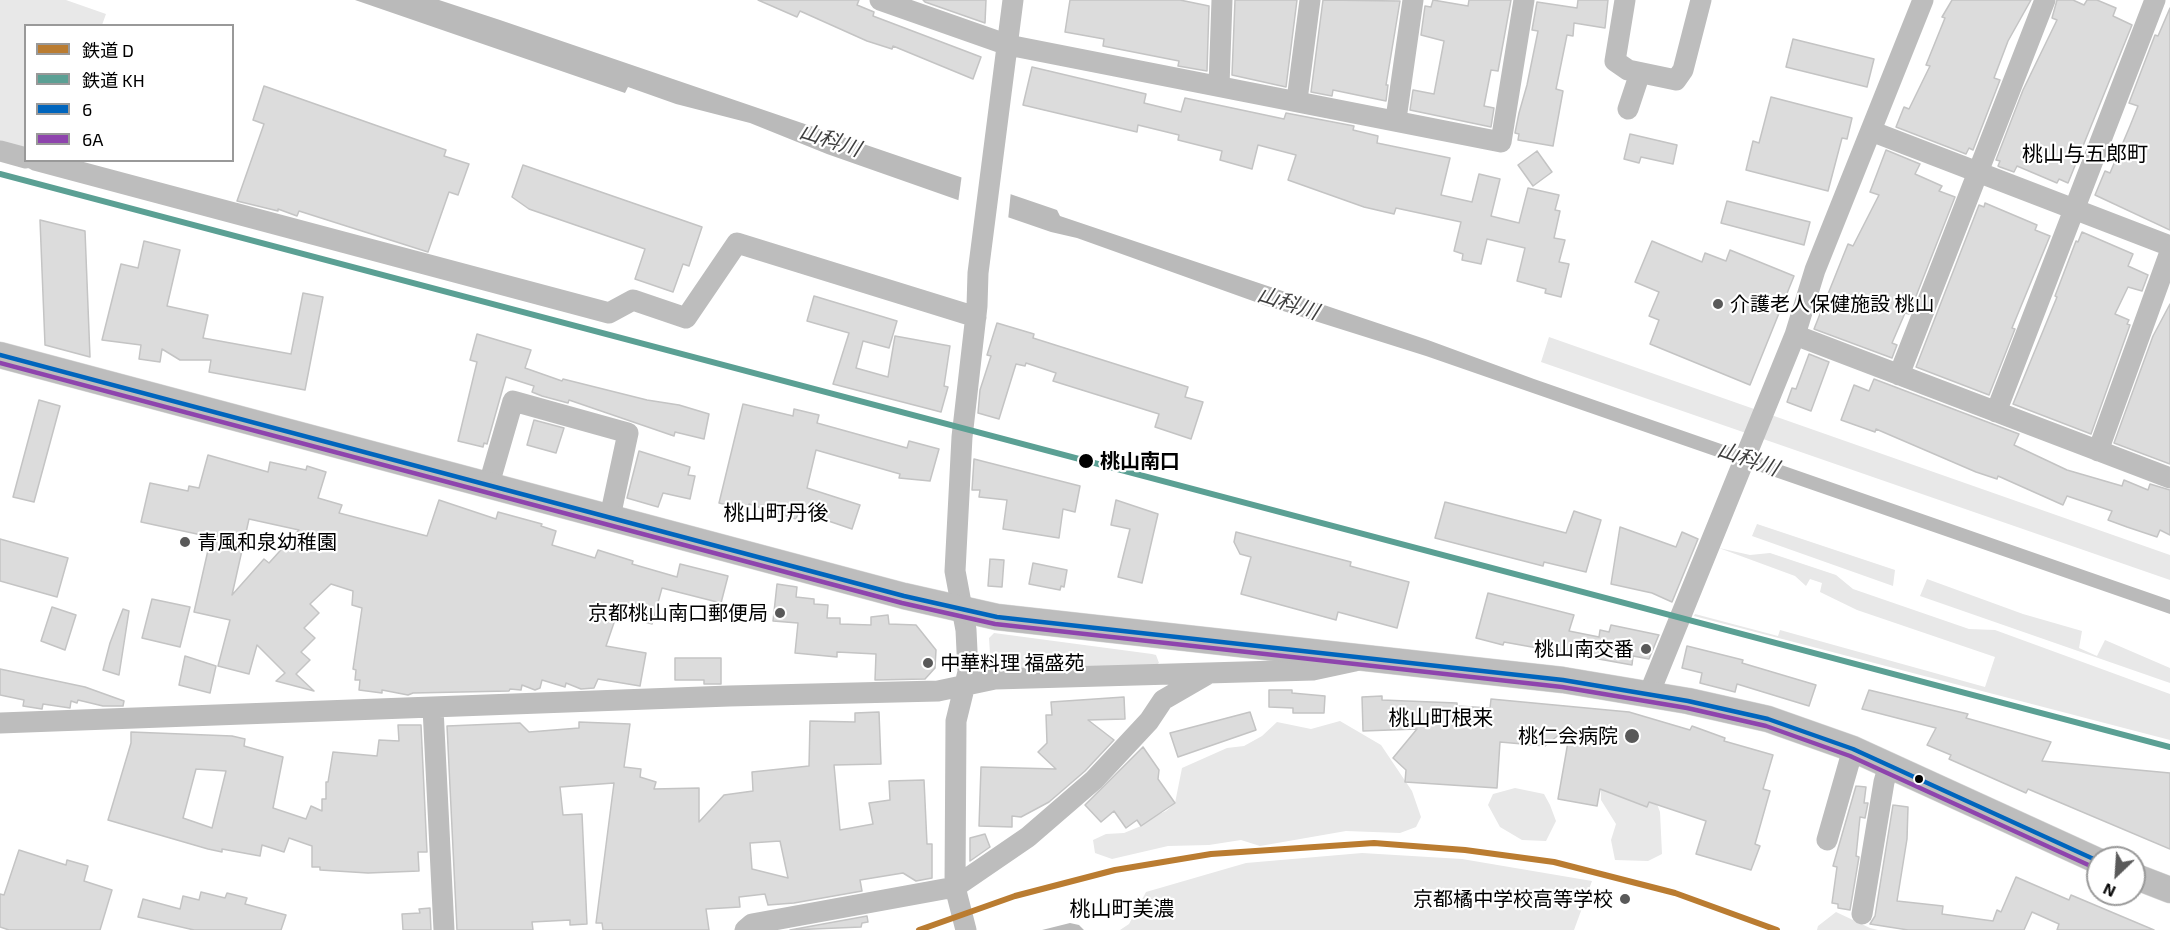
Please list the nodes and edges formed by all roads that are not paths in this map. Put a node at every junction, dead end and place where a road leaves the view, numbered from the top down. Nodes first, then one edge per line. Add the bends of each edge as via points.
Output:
1 (880, 0) edge
2 (1013, 0) edge
3 (1222, 0) edge
4 (1310, 0) edge
5 (1413, 0) edge
6 (1524, 0) edge
7 (1625, 0) edge
8 (1701, 0) edge
9 (1923, 0) edge
10 (2045, 0) edge
11 (2157, 2) edge
12 (1008, 45) junction
13 (1640, 73) junction
14 (1219, 86) junction
15 (1297, 100) junction
16 (1628, 109) dead end
17 (1396, 119) junction
18 (1871, 131) junction
19 (0, 151) edge
20 (24, 157) edge
21 (43, 162) edge
22 (1978, 172) junction
23 (2074, 209) junction
24 (2170, 246) edge
25 (2170, 252) edge
26 (976, 317) junction
27 (1795, 335) junction
28 (0, 355) edge
29 (1899, 375) junction
30 (1996, 412) junction
31 (2097, 451) junction
32 (2170, 478) edge
33 (489, 484) junction
34 (610, 517) junction
35 (962, 610) junction
36 (1368, 658) junction
37 (1211, 673) junction
38 (963, 686) junction
39 (1648, 694) junction
40 (433, 708) junction
41 (0, 723) edge
42 (1853, 749) junction
43 (1889, 765) junction
44 (1827, 840) dead end
45 (2086, 855) edge
46 (2146, 881) edge
47 (956, 887) junction
48 (2170, 890) edge
49 (1862, 914) dead end
50 (444, 930) edge
51 (745, 930) edge
52 (966, 930) edge

1 - 12 street
2 - 12 street
3 - 14 street
4 - 15 street
5 - 17 street
6 - 17 street via 1501,142
7 - 13 street via 1615,61
8 - 13 street via 1683,70 1676,80
9 - 18 street
10 - 22 street
11 - 23 street
12 - 14 street
12 - 26 street via 978,273
13 - 16 street
14 - 15 street
15 - 17 street
18 - 22 street
18 - 27 street via 1815,270
19 - 20 street
21 - 26 street via 609,313 633,300 686,318 737,243
22 - 23 street
22 - 29 street
23 - 24 street
23 - 30 street
25 - 31 street
26 - 35 street via 962,437 955,571
27 - 29 street
27 - 39 street
28 - 33 main road
29 - 30 street
30 - 31 street
31 - 32 street
33 - 34 main road
33 - 34 street via 513,401 628,433
34 - 35 main road
35 - 36 main road
35 - 38 street via 968,672
36 - 37 street via 1313,670
36 - 39 main road via 1563,680
37 - 38 street via 995,680
37 - 47 street via 1163,700 1149,721 1094,780 1028,837
38 - 40 street via 938,691
38 - 47 street via 956,721
39 - 42 main road via 1768,719
40 - 41 street
40 - 50 street
42 - 43 main road
42 - 44 street
43 - 45 main road
43 - 49 street
46 - 48 main road
47 - 51 street via 752,924
47 - 52 street

